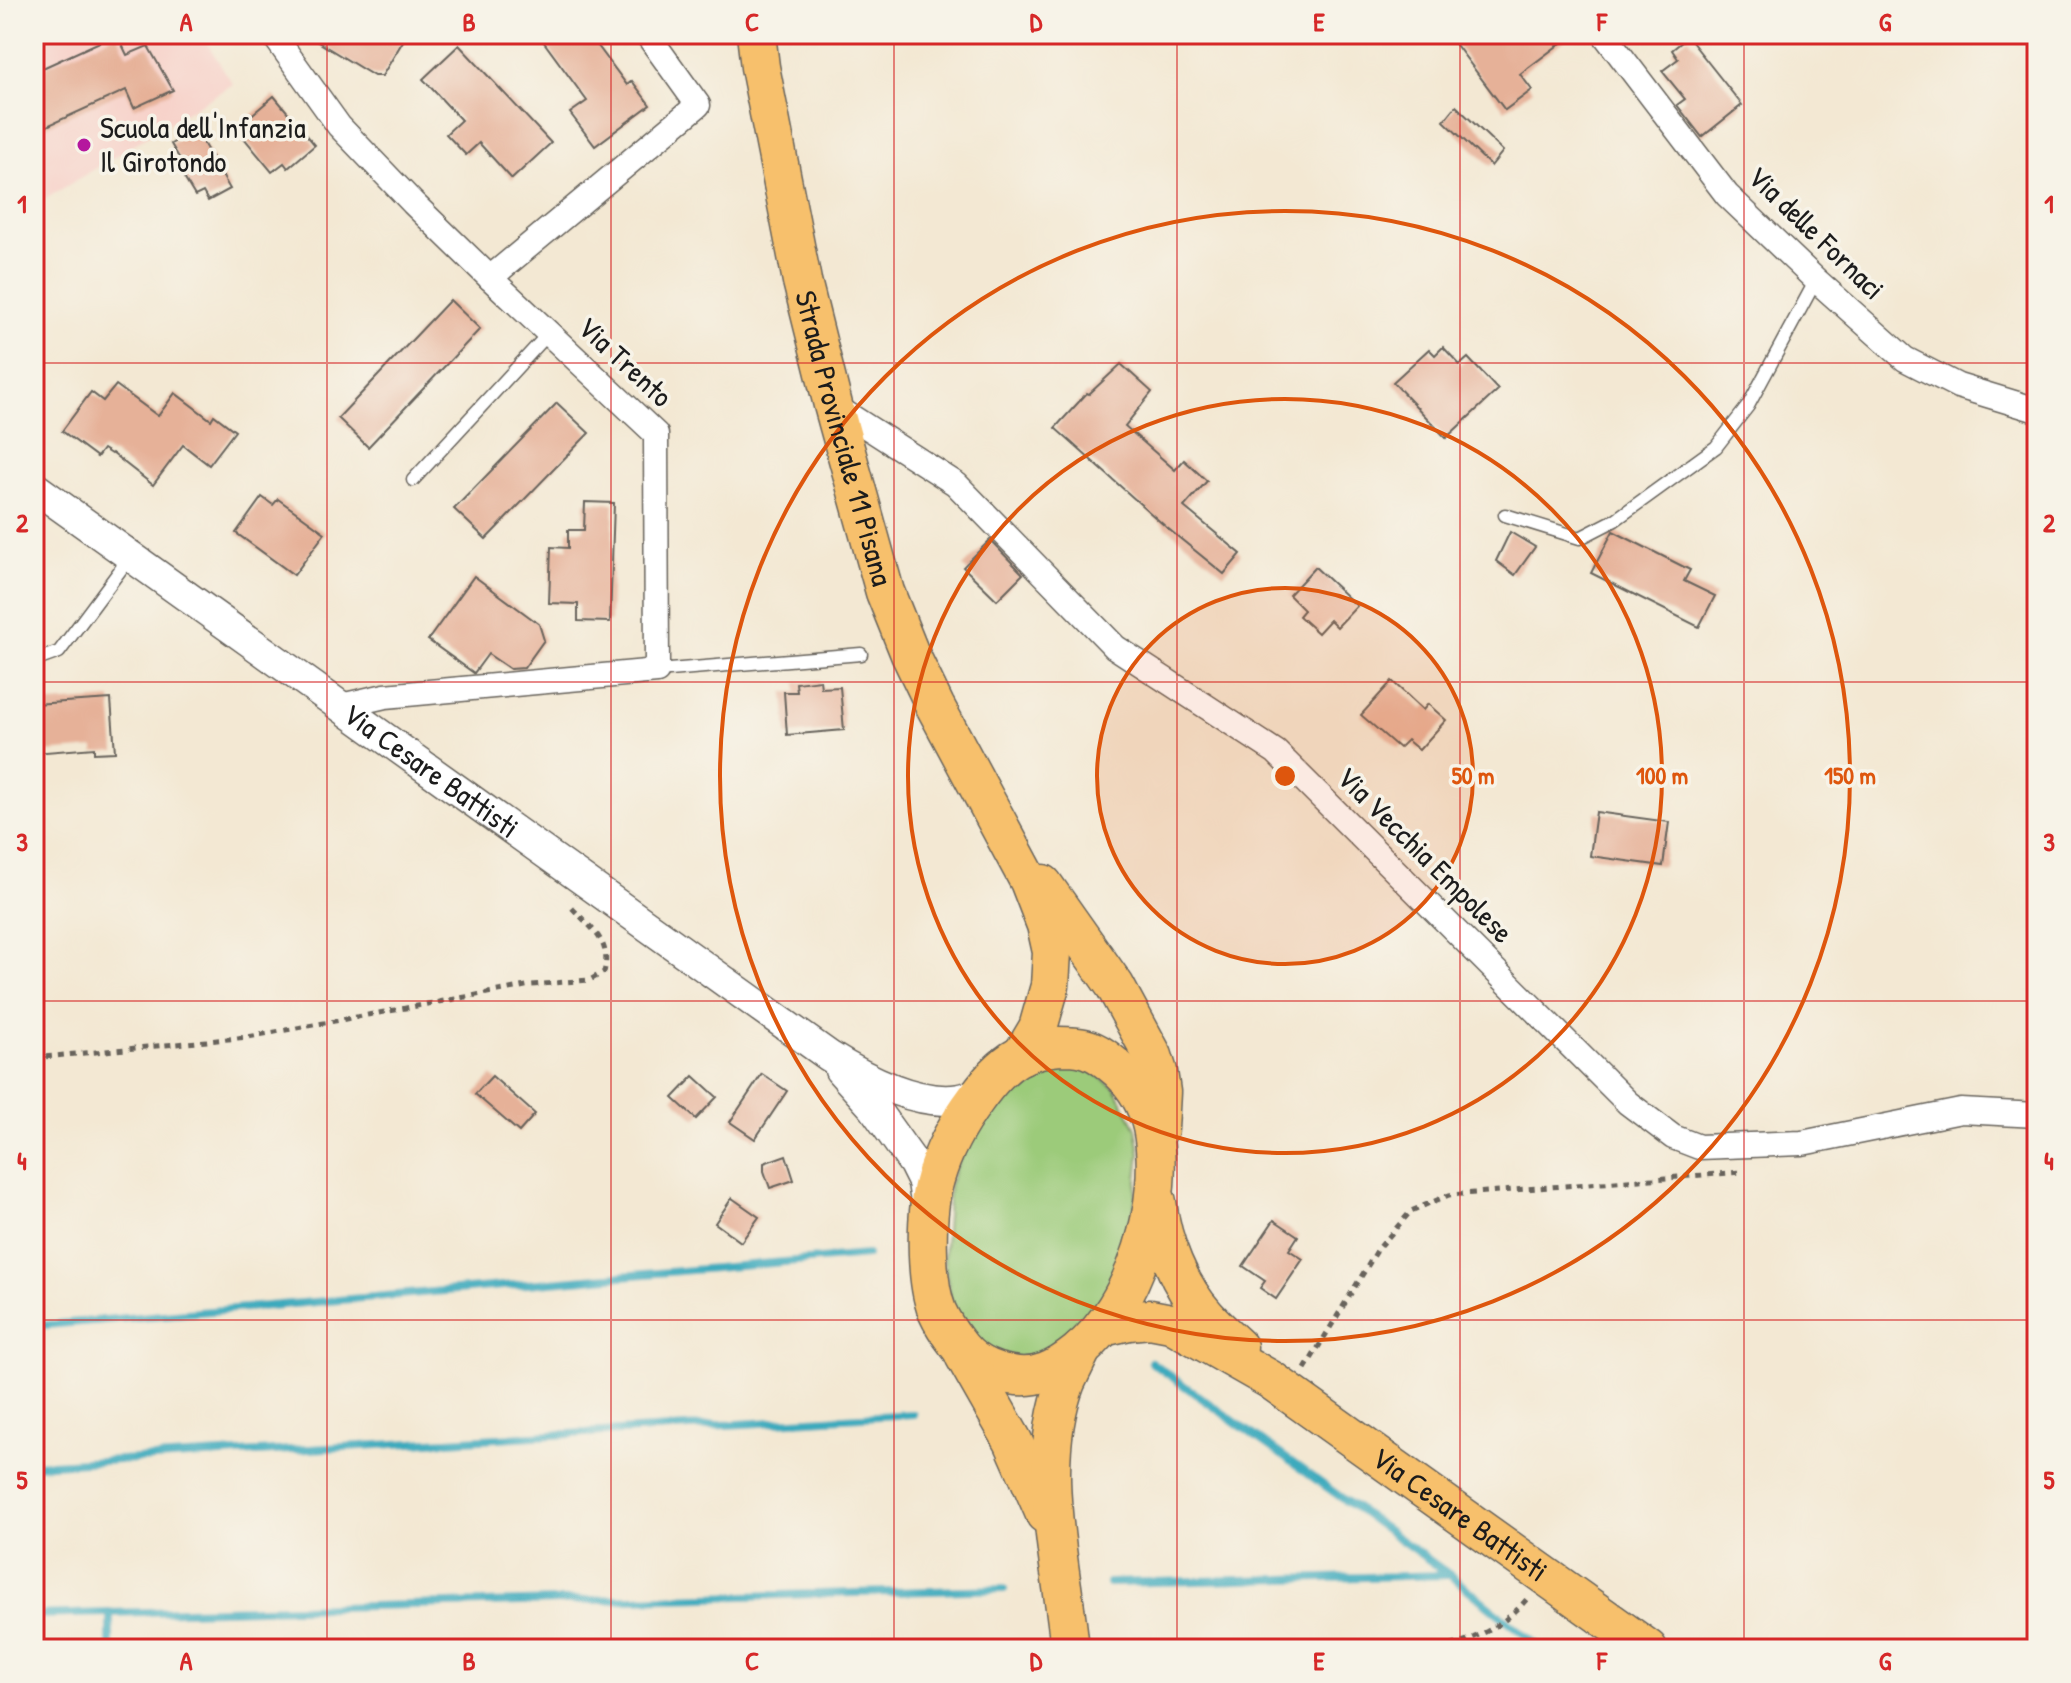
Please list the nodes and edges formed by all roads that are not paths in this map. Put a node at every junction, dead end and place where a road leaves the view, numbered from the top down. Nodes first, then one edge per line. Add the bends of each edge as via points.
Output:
1 (273, 34) edge
2 (647, 34) edge
3 (756, 34) edge
4 (1604, 34) edge
5 (490, 278) junction
6 (1816, 280) junction
7 (548, 334) junction
8 (833, 405) junction
9 (2037, 410) edge
10 (413, 480) dead end
11 (34, 487) edge
12 (1505, 515) dead end
13 (131, 556) junction
14 (861, 654) dead end
15 (34, 661) edge
16 (657, 671) junction
17 (341, 706) junction
18 (996, 820) junction
19 (1022, 1055) junction
20 (829, 1056) junction
21 (983, 1089) junction
22 (2037, 1115) edge
23 (1155, 1177) junction
24 (929, 1232) junction
25 (1093, 1338) junction
26 (962, 1351) junction
27 (1280, 1387) junction
28 (1055, 1539) junction
29 (1070, 1649) edge
30 (1648, 1649) edge

1 - 5 street, Via Trento via 339,126
2 - 5 street via 698,105
3 - 8 main road, Strada Provinciale 11 Pisana via 802,281
4 - 6 street, Via delle Fornaci via 1727,195
5 - 7 street, Via Trento
6 - 9 street, Via delle Fornaci via 1905,359 1958,386
6 - 12 lane via 1748,406 1716,447 1615,520 1580,538
7 - 10 lane
7 - 16 street, Via Trento via 656,434
8 - 18 main road, Strada Provinciale 11 Pisana via 885,592 935,706
8 - 22 street, Via Vecchia Empolese via 956,484 1115,647 1276,752 1628,1103 1673,1137 1699,1147 1802,1143 1961,1111
11 - 13 street, Via Cesare Battisti
13 - 15 lane via 59,652
13 - 17 street, Via Cesare Battisti
14 - 16 lane
16 - 17 street via 385,696
17 - 20 street, Via Cesare Battisti
18 - 19 main road, Strada Provinciale 11 Pisana via 1029,881 1052,952 1044,1011
18 - 23 main road, Strada Provinciale 11 Pisana via 1115,986 1153,1056 1161,1092
19 - 21 main road, Via Cesare Battisti
19 - 23 main road, Via Cesare Battisti via 1042,1048 1084,1048 1127,1077 1151,1124
20 - 21 street, Via Cesare Battisti via 866,1079 921,1097 963,1099
20 - 24 street, Via Cesare Battisti via 914,1164 923,1182
21 - 24 main road, Via Cesare Battisti via 946,1149 934,1181
23 - 25 main road, Via Cesare Battisti via 1139,1258 1126,1291
23 - 27 main road, Via Cesare Battisti via 1161,1231 1187,1288 1205,1314
24 - 26 main road, Via Cesare Battisti via 928,1262 937,1310
25 - 26 main road, Via Cesare Battisti via 1060,1366 1037,1376 996,1373
25 - 27 main road, Via Cesare Battisti via 1129,1321 1171,1323
25 - 28 main road via 1066,1383 1054,1438
26 - 28 main road via 1013,1441
27 - 30 main road, Via Cesare Battisti
28 - 29 main road

